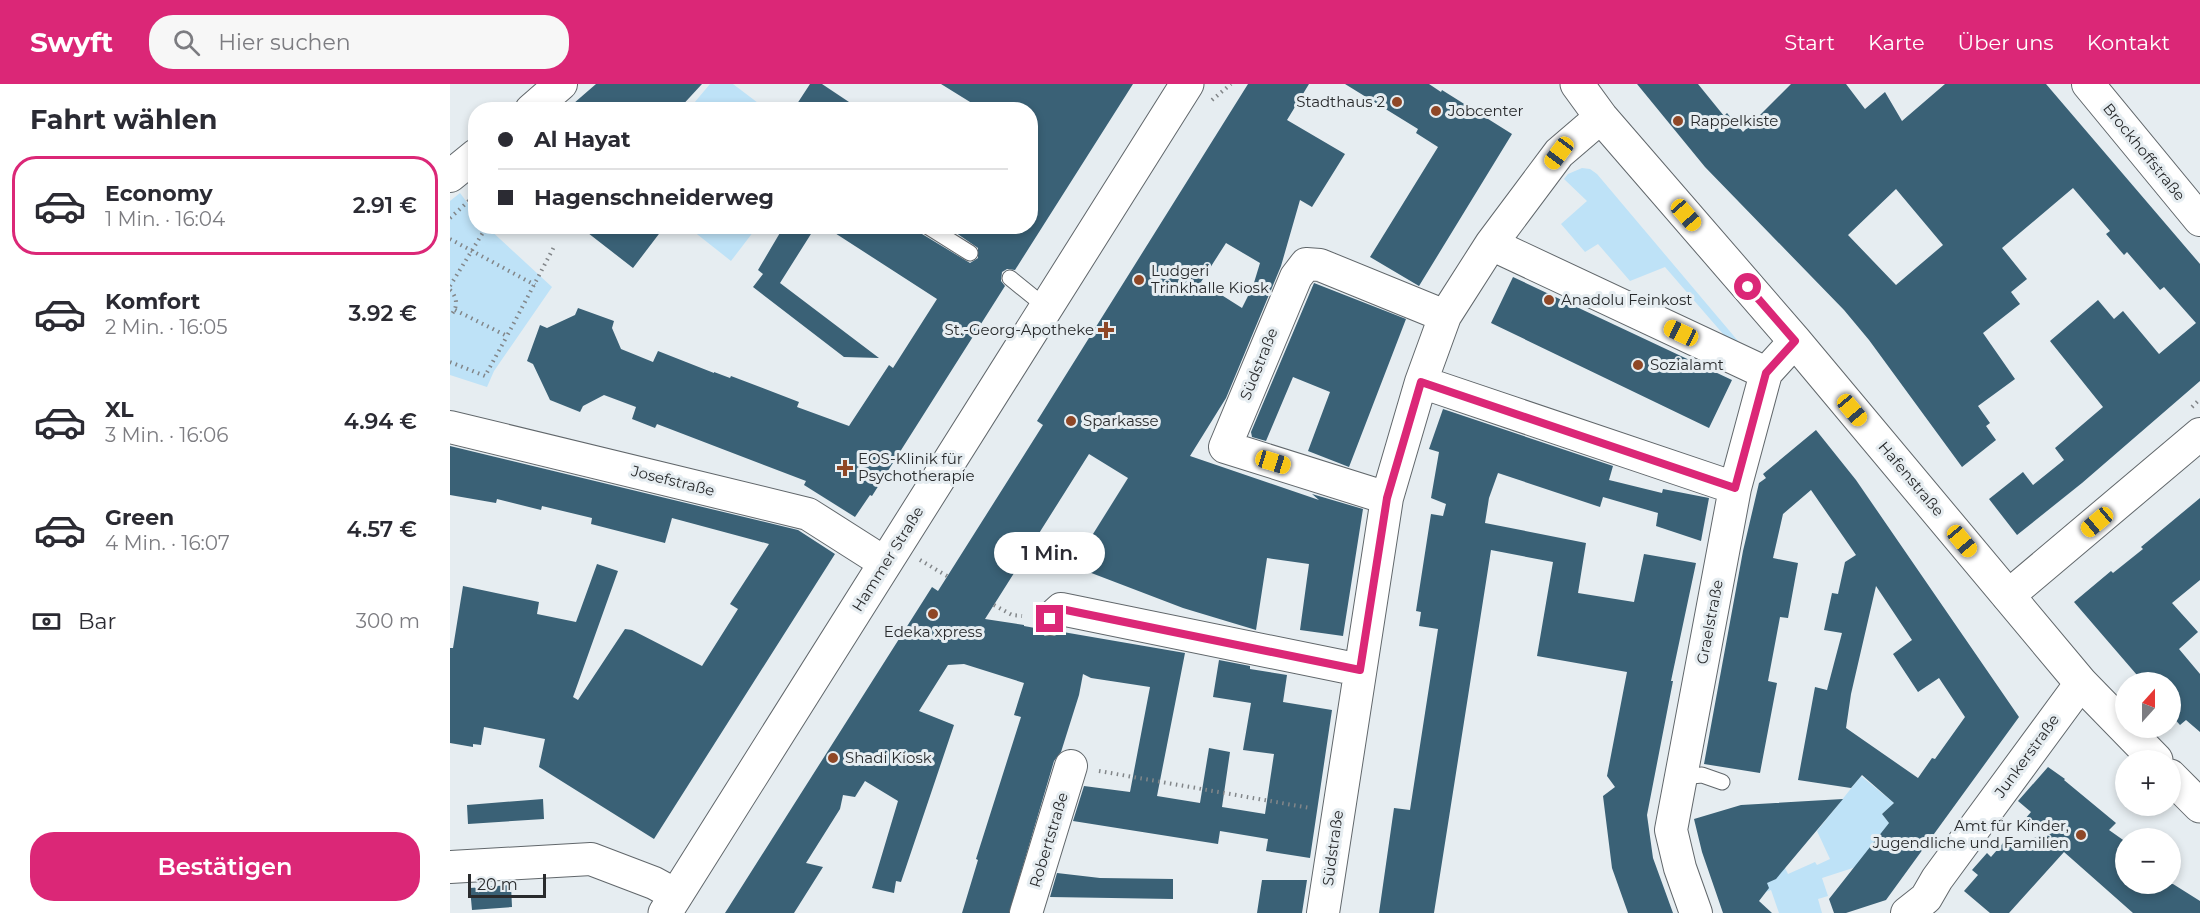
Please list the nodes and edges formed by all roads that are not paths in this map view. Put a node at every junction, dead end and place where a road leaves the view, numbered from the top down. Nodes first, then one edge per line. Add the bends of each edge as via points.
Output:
1 (561, 84) edge
2 (1577, 84) edge
3 (2088, 84) edge
4 (1199, 93) edge
5 (540, 102) edge
6 (1601, 117) junction
7 (468, 161) edge
8 (450, 176) edge
9 (2200, 220) edge
10 (940, 234) edge
11 (1491, 244) junction
12 (970, 253) dead end
13 (1010, 279) dead end
14 (1047, 308) junction
15 (1444, 316) junction
16 (1795, 341) junction
17 (1766, 373) junction
18 (1421, 382) junction
19 (450, 427) edge
20 (2200, 434) edge
21 (1735, 488) junction
22 (1387, 498) junction
23 (885, 563) junction
24 (2008, 596) junction
25 (1050, 619) dead end
26 (1360, 670) junction
27 (2081, 683) junction
28 (2146, 750) edge
29 (1071, 766) road end
30 (1681, 777) junction
31 (1722, 782) dead end
32 (2181, 787) edge
33 (2200, 806) edge
34 (450, 867) edge
35 (671, 904) edge
36 (1026, 913) edge
37 (1323, 913) edge
38 (1696, 913) edge
39 (1907, 913) edge

1 - 5 street
2 - 6 main road, Hafenstraße
3 - 9 street, Brockhoffstraße
4 - 14 main road, Hammer Straße
6 - 11 street, Südstraße via 1559,153
6 - 16 main road, Hafenstraße
7 - 8 street
10 - 12 lane
11 - 15 street, Südstraße
11 - 17 street
13 - 14 lane
14 - 23 main road, Hammer Straße
15 - 18 street, Südstraße
15 - 22 street, Südstraße via 1326,267 1306,264 1296,277 1225,447
16 - 17 street, Graelstraße
16 - 24 main road, Hafenstraße
17 - 21 street, Graelstraße
18 - 21 street
18 - 22 street, Südstraße
19 - 23 street, Josefstraße via 808,514
20 - 24 street
21 - 30 street, Graelstraße
22 - 26 street, Südstraße
23 - 35 main road, Hammer Straße
24 - 27 main road, Hafenstraße
25 - 26 street via 1061,609
26 - 37 street, Südstraße
27 - 28 main road, Hafenstraße
27 - 39 street, Junkerstraße via 1926,898
29 - 36 street, Robertstraße
30 - 31 lane via 1702,775
30 - 38 street, Graelstraße via 1671,830
32 - 33 main road
34 - 35 street via 591,858 654,883

